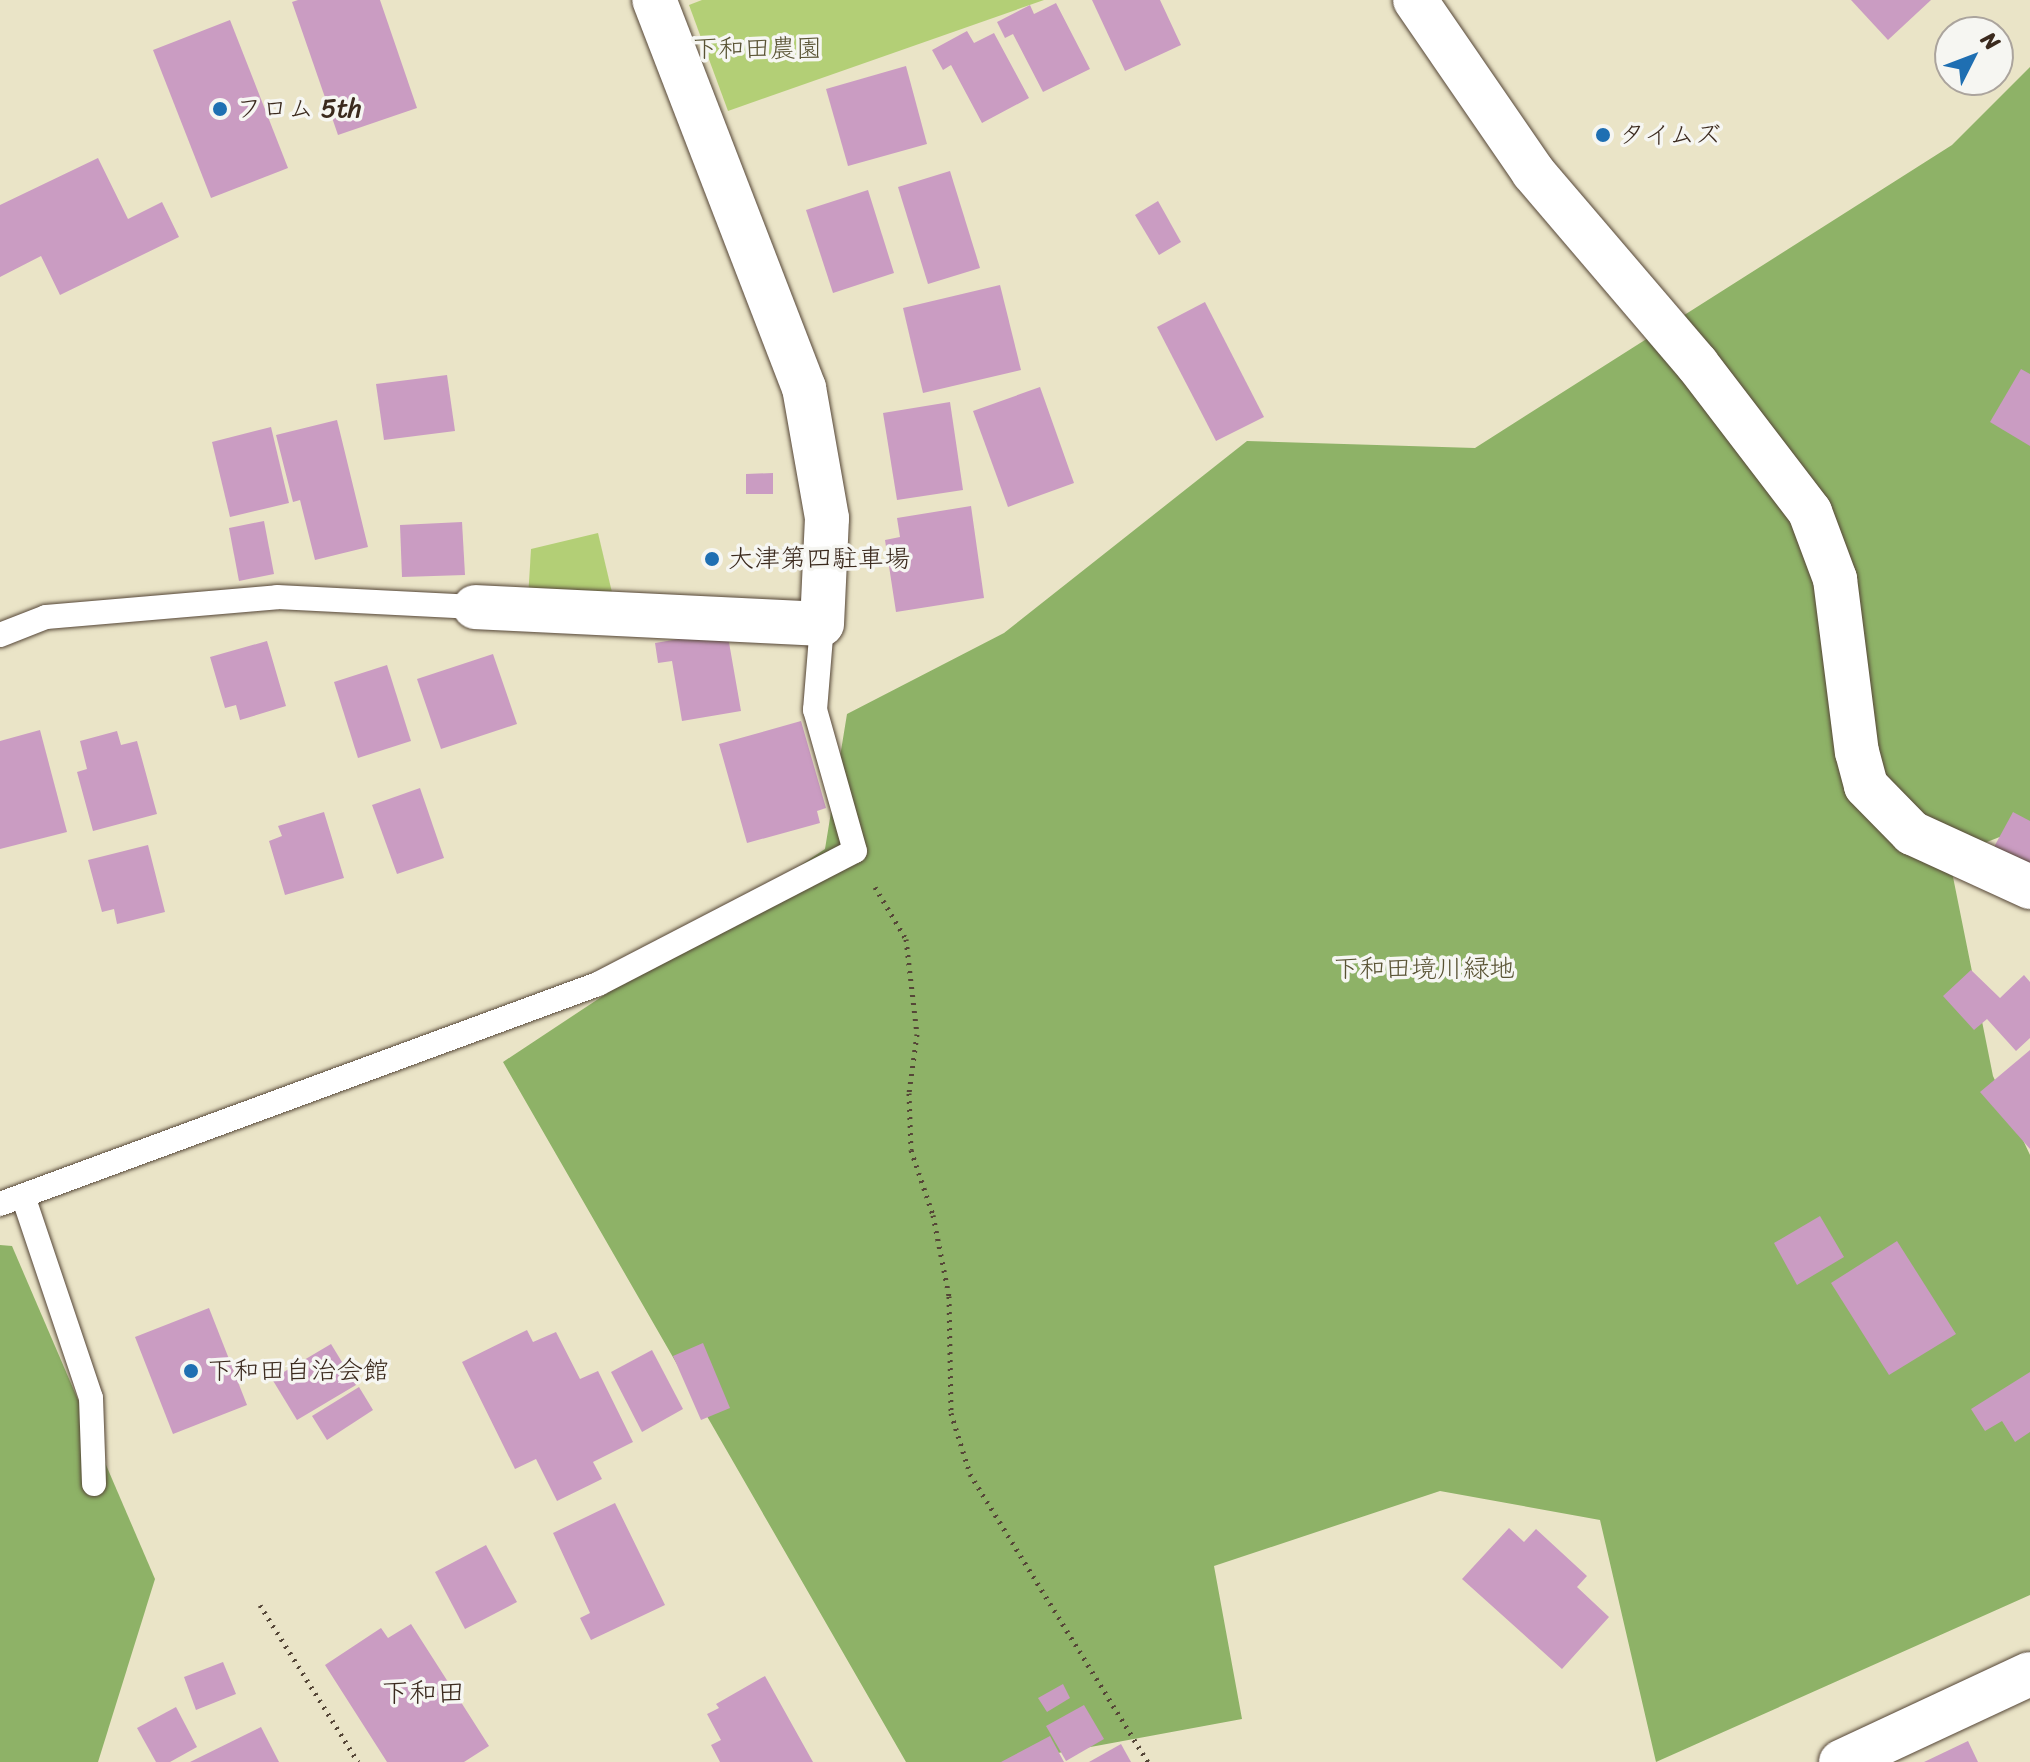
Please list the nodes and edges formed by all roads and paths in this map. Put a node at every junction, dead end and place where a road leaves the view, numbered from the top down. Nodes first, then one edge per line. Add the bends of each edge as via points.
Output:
1 (654, 0) edge
2 (1415, 0) edge
3 (475, 607) joint
4 (822, 624) junction
5 (0, 635) edge
6 (855, 851) junction
7 (2030, 887) edge
8 (11, 1200) edge
9 (94, 1484) dead end
10 (260, 1605) dead end
11 (2030, 1674) edge
12 (358, 1762) edge
13 (1148, 1762) edge
14 (1841, 1762) edge

1 - 4 street via 804,388 827,518
2 - 7 street via 1533,172 1697,364 1810,512 1835,579 1866,786 1912,833
3 - 4 street
3 - 5 lane via 277,597 46,617
4 - 6 lane via 815,710
6 - 8 lane via 598,984
6 - 13 path via 906,939 917,1034 909,1093 911,1150 933,1215 949,1296 951,1413 970,1474
8 - 9 lane via 91,1398
10 - 12 path
11 - 14 street

